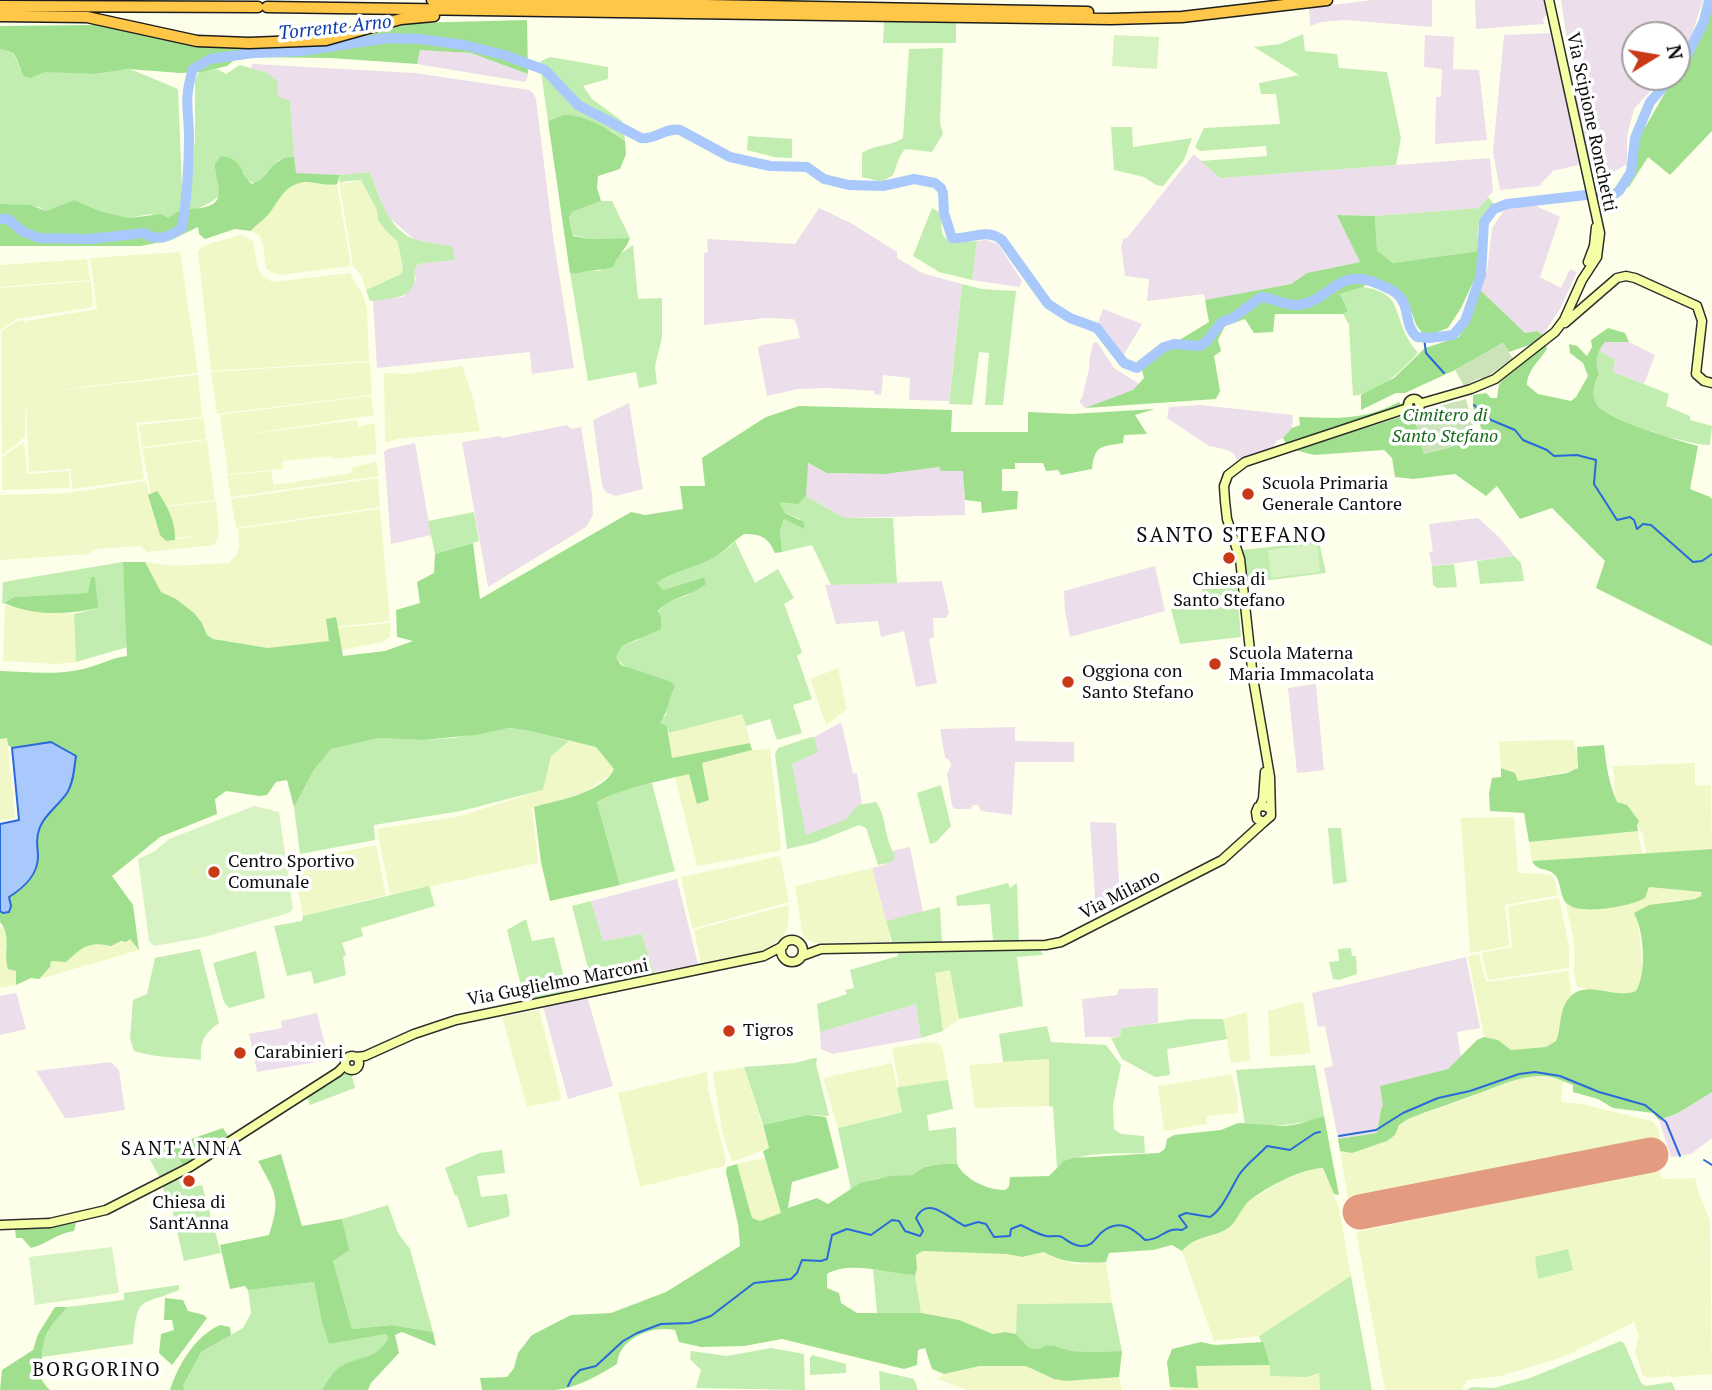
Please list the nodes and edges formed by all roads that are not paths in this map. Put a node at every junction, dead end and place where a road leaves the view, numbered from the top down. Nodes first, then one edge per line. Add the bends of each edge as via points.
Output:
1 (432, 0) edge
2 (656, 0) edge
3 (1277, 0) edge
4 (1327, 0) edge
5 (1549, 0) edge
6 (687, 4) junction
7 (0, 6) edge
8 (589, 11) junction
9 (0, 16) edge
10 (1597, 224) junction
11 (1575, 296) junction
12 (1589, 301) junction
13 (1567, 308) junction
14 (1579, 310) junction
15 (1560, 327) junction
16 (1538, 345) junction
17 (1712, 383) edge
18 (1264, 748) junction
19 (1260, 806) junction
20 (1270, 809) junction
21 (1256, 816) junction
22 (1264, 822) junction
23 (1244, 840) junction
24 (800, 944) junction
25 (783, 946) junction
26 (821, 949) junction
27 (764, 956) junction
28 (802, 956) junction
29 (782, 957) junction
30 (0, 1225) edge

1 - 6 highway
2 - 6 highway
3 - 6 highway via 1111,12
4 - 8 highway via 1182,17 1111,19
5 - 10 street, Via Scipione Ronchetti
7 - 8 highway
8 - 9 highway via 423,16 326,40 249,43 197,41 87,17
10 - 11 street, Via Scipione Ronchetti via 1599,248
10 - 13 street, Via Scipione Ronchetti via 1591,255
11 - 12 street via 1577,301
11 - 13 street, Via Scipione Ronchetti
12 - 14 street
12 - 17 street via 1626,276 1693,303 1702,321 1696,373
13 - 14 street
13 - 15 street
13 - 16 street
14 - 15 street
15 - 16 street
16 - 18 street via 1483,384 1419,404 1413,399 1408,408 1245,462 1228,475 1224,486 1227,519 1240,559
18 - 19 street
18 - 20 street
19 - 20 street
19 - 21 street
20 - 22 street via 1270,818
21 - 22 street
21 - 23 street, Via Milano
22 - 23 street, Via Milano
23 - 26 street, Via Milano via 1207,867 1069,939 1046,945
24 - 25 street via 791,940
24 - 26 street
24 - 28 street
25 - 27 street, Via Guglielmo Marconi
25 - 29 street
26 - 28 street
27 - 29 street, Via Guglielmo Marconi
27 - 30 street, Via Guglielmo Marconi via 456,1020 414,1034 360,1059 356,1069 338,1072 199,1162 106,1210 50,1223
28 - 29 street via 792,962

